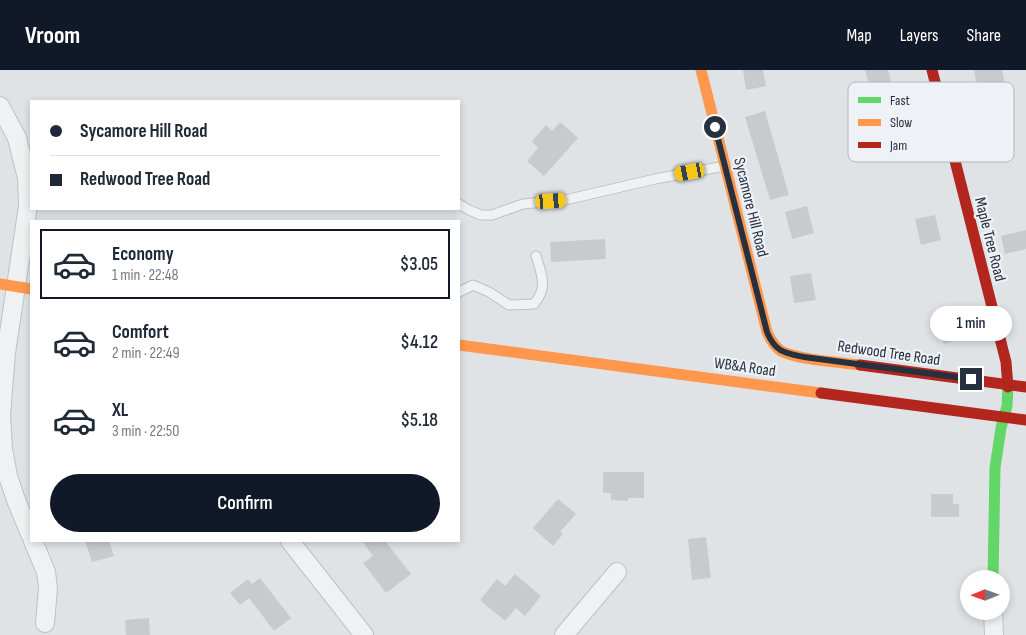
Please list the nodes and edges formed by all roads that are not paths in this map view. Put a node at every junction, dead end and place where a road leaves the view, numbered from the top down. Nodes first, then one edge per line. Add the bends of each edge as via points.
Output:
1 (701, 70) edge
2 (0, 106) edge
3 (955, 162) edge
4 (725, 166) junction
5 (460, 205) edge
6 (536, 256) dead end
7 (16, 287) edge
8 (460, 292) edge
9 (460, 345) edge
10 (778, 350) joint
11 (1008, 384) junction
12 (1026, 387) edge
13 (1004, 417) junction
14 (1026, 420) edge
15 (30, 534) edge
16 (33, 542) edge
17 (291, 542) edge
18 (993, 570) edge
19 (617, 572) dead end
20 (993, 620) edge
21 (45, 623) dead end
22 (364, 635) edge
23 (564, 635) edge
24 (994, 635) edge

1 - 4 street, Sycamore Hill Road
2 - 7 street via 17,138 27,178 28,206
3 - 11 street, Maple Tree Road via 1006,362
4 - 5 lane via 565,200 523,204 492,215 481,215
4 - 10 street, Sycamore Hill Road via 767,332
6 - 8 lane via 543,279 542,296 534,304 509,305 473,285
7 - 15 street via 1,415 8,476
9 - 13 street, WB&A Road
10 - 11 street, Redwood Tree Road via 804,357
11 - 12 street, Redwood Tree Road
11 - 13 street, Maple Tree Road
13 - 14 street, WB&A Road
13 - 18 street, Maple Tree Road via 995,468
16 - 21 street via 46,572
17 - 22 street
19 - 23 street
20 - 24 street

